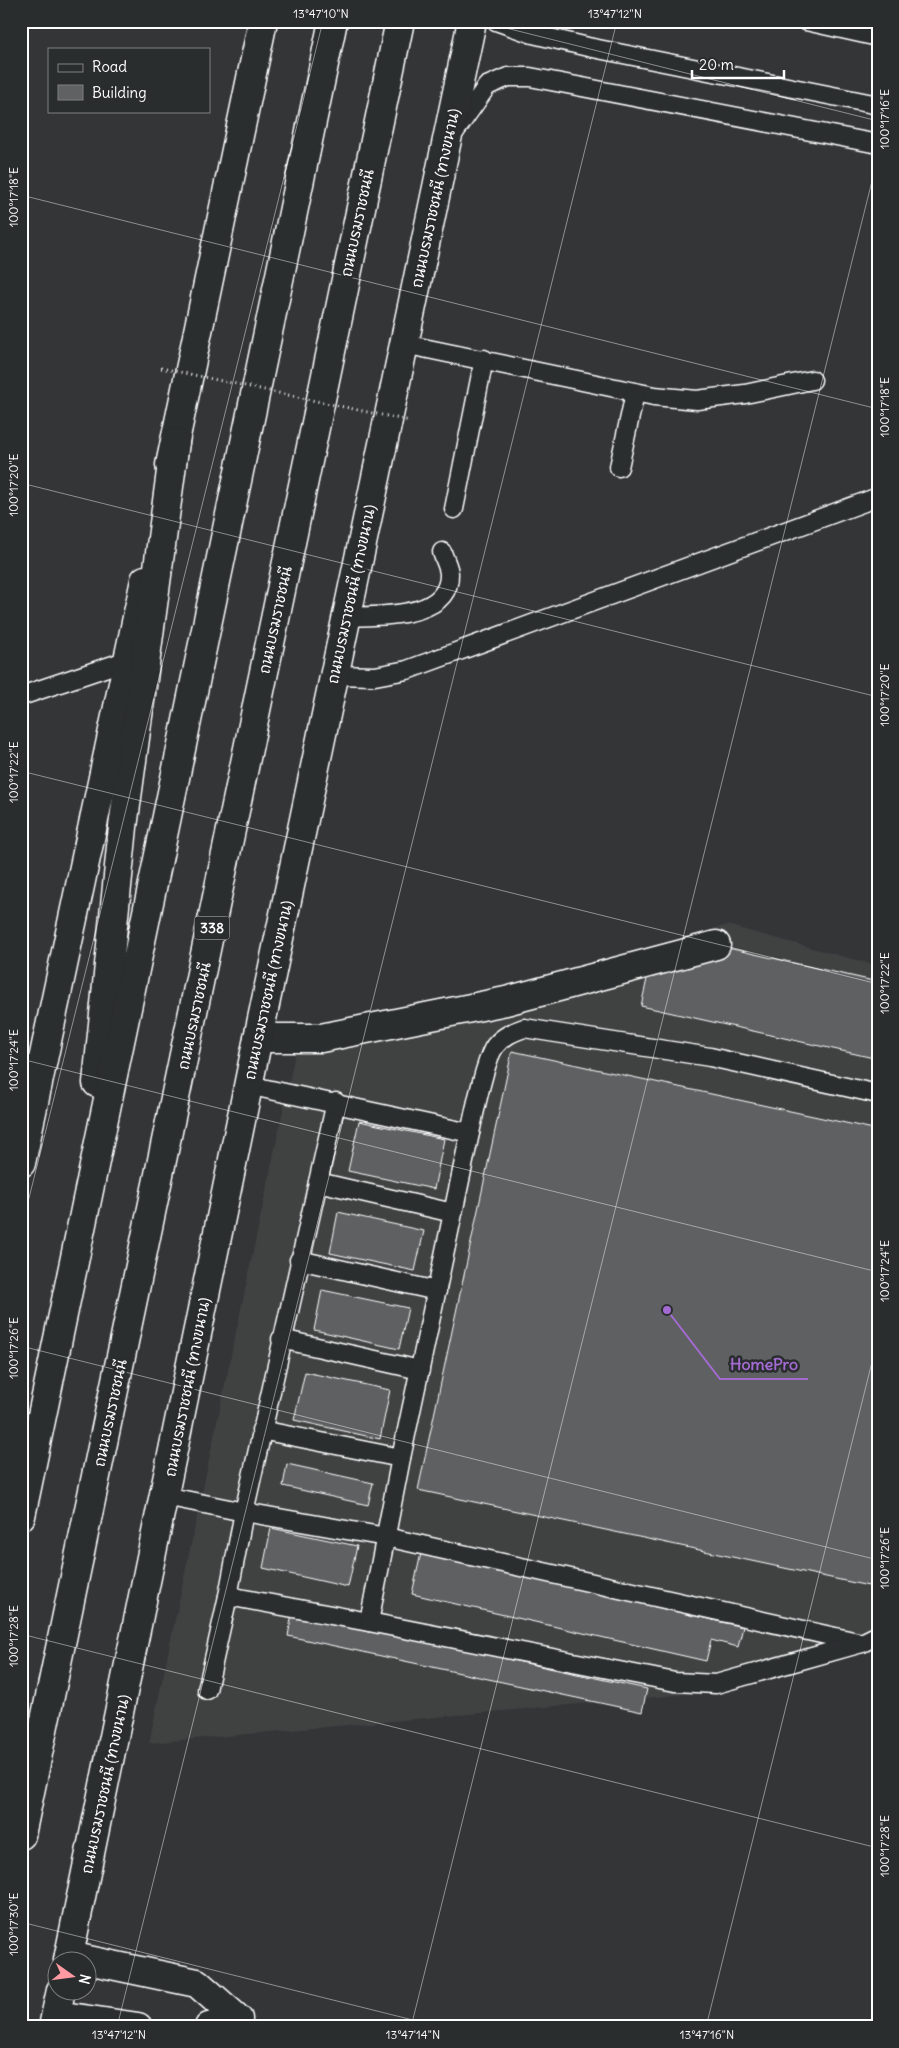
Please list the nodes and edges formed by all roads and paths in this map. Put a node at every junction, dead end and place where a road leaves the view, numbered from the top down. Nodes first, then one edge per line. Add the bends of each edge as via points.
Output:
1 (263, 21) edge
2 (333, 21) edge
3 (400, 21) edge
4 (472, 21) edge
5 (496, 21) edge
6 (806, 21) edge
7 (878, 37) edge
8 (878, 105) edge
9 (878, 144) edge
10 (443, 158) junction
11 (404, 344) junction
12 (484, 359) junction
13 (161, 368) dead end
14 (812, 380) dead end
15 (635, 393) junction
16 (410, 421) dead end
17 (175, 442) junction
18 (618, 467) dead end
19 (878, 497) edge
20 (454, 509) dead end
21 (442, 552) dead end
22 (346, 618) junction
23 (128, 660) junction
24 (334, 674) junction
25 (21, 696) edge
26 (716, 946) dead end
27 (258, 1038) junction
28 (248, 1085) junction
29 (878, 1094) edge
30 (336, 1102) junction
31 (470, 1133) junction
32 (21, 1163) edge
33 (318, 1182) junction
34 (453, 1213) junction
35 (81, 1229) junction
36 (299, 1260) junction
37 (437, 1291) junction
38 (281, 1339) junction
39 (420, 1370) junction
40 (261, 1430) junction
41 (401, 1458) junction
42 (165, 1496) junction
43 (244, 1512) junction
44 (21, 1516) edge
45 (386, 1537) junction
46 (228, 1596) junction
47 (369, 1622) junction
48 (878, 1635) edge
49 (862, 1643) junction
50 (207, 1690) dead end
51 (21, 1835) edge
52 (71, 1950) edge
53 (98, 1964) edge
54 (57, 2011) edge
55 (246, 2023) edge
56 (138, 2027) edge
57 (209, 2027) edge

1 - 17 main road
2 - 35 main road
3 - 51 main road, ถนนบรมราชชนนี / 338
4 - 10 main road, ถนนบรมราชชนนี (ทางขนาน)
5 - 8 lane via 588,47
6 - 7 lane
9 - 10 lane via 530,77 508,77 487,86 456,129
10 - 11 main road, ถนนบรมราชชนนี (ทางขนาน)
11 - 12 lane
11 - 22 main road, ถนนบรมราชชนนี (ทางขนาน)
12 - 15 lane
12 - 20 lane
13 - 16 path, bridge
14 - 15 lane via 697,400
15 - 18 lane
17 - 23 main road
17 - 35 main road via 123,827
19 - 24 lane via 407,670 375,676
21 - 22 lane via 450,572 449,583 443,596 431,605 409,613
22 - 24 main road, ถนนบรมราชชนนี (ทางขนาน)
23 - 25 lane
23 - 32 main road
24 - 27 main road, ถนนบรมราชชนนี (ทางขนาน)
26 - 27 main road via 506,1001 321,1038
27 - 28 main road, ถนนบรมราชชนนี (ทางขนาน)
28 - 30 lane
28 - 42 main road, ถนนบรมราชชนนี (ทางขนาน)
29 - 31 lane via 710,1057 524,1028 509,1033 494,1047 476,1101
30 - 31 lane
30 - 33 lane
31 - 34 lane
33 - 34 lane
33 - 36 lane
34 - 37 lane
35 - 44 main road
36 - 37 lane
36 - 38 lane
37 - 39 lane
38 - 39 lane
38 - 40 lane
39 - 41 lane
40 - 41 lane
40 - 43 lane
41 - 45 lane
42 - 43 lane
42 - 52 main road, ถนนบรมราชชนนี (ทางขนาน)
43 - 45 lane
43 - 46 lane
45 - 47 lane
45 - 49 lane
46 - 47 lane
46 - 50 lane
47 - 49 lane via 676,1682 716,1684
48 - 49 lane
53 - 55 main road via 198,1983
54 - 56 main road
55 - 57 main road

